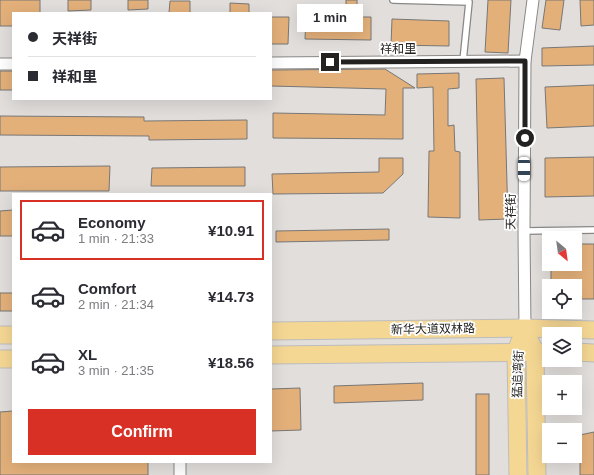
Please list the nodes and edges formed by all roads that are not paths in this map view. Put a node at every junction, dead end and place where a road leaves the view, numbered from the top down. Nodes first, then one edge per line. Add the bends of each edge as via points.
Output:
1 (393, 0) edge
2 (533, 0) edge
3 (463, 61) junction
4 (525, 61) junction
5 (272, 63) edge
6 (0, 64) edge
7 (12, 64) edge
8 (594, 230) edge
9 (524, 231) junction
10 (525, 328) junction
11 (594, 330) edge
12 (272, 331) edge
13 (12, 334) edge
14 (0, 335) edge
15 (516, 352) junction
16 (542, 352) edge
17 (582, 352) edge
18 (594, 353) edge
19 (272, 355) edge
20 (0, 359) edge
21 (12, 359) edge
22 (180, 463) edge
23 (180, 475) edge
24 (518, 475) edge
25 (537, 475) edge

1 - 3 lane via 469,2
2 - 4 street, 天祥街
3 - 4 street, 祥和里
3 - 5 street, 祥和里
4 - 9 street, 天祥街
6 - 7 street
8 - 9 lane
9 - 10 street, 天祥街
10 - 11 main road, 新华大道双林路
10 - 12 main road, 新华大道双林路
10 - 15 main road, 猛追湾街
10 - 16 main road, 猛追湾街
13 - 14 main road
15 - 16 main road, 新华大道双林路
15 - 19 main road, 新华大道双林路
15 - 24 main road, 猛追湾街
16 - 25 main road, 猛追湾街
17 - 18 main road
20 - 21 main road
22 - 23 street

